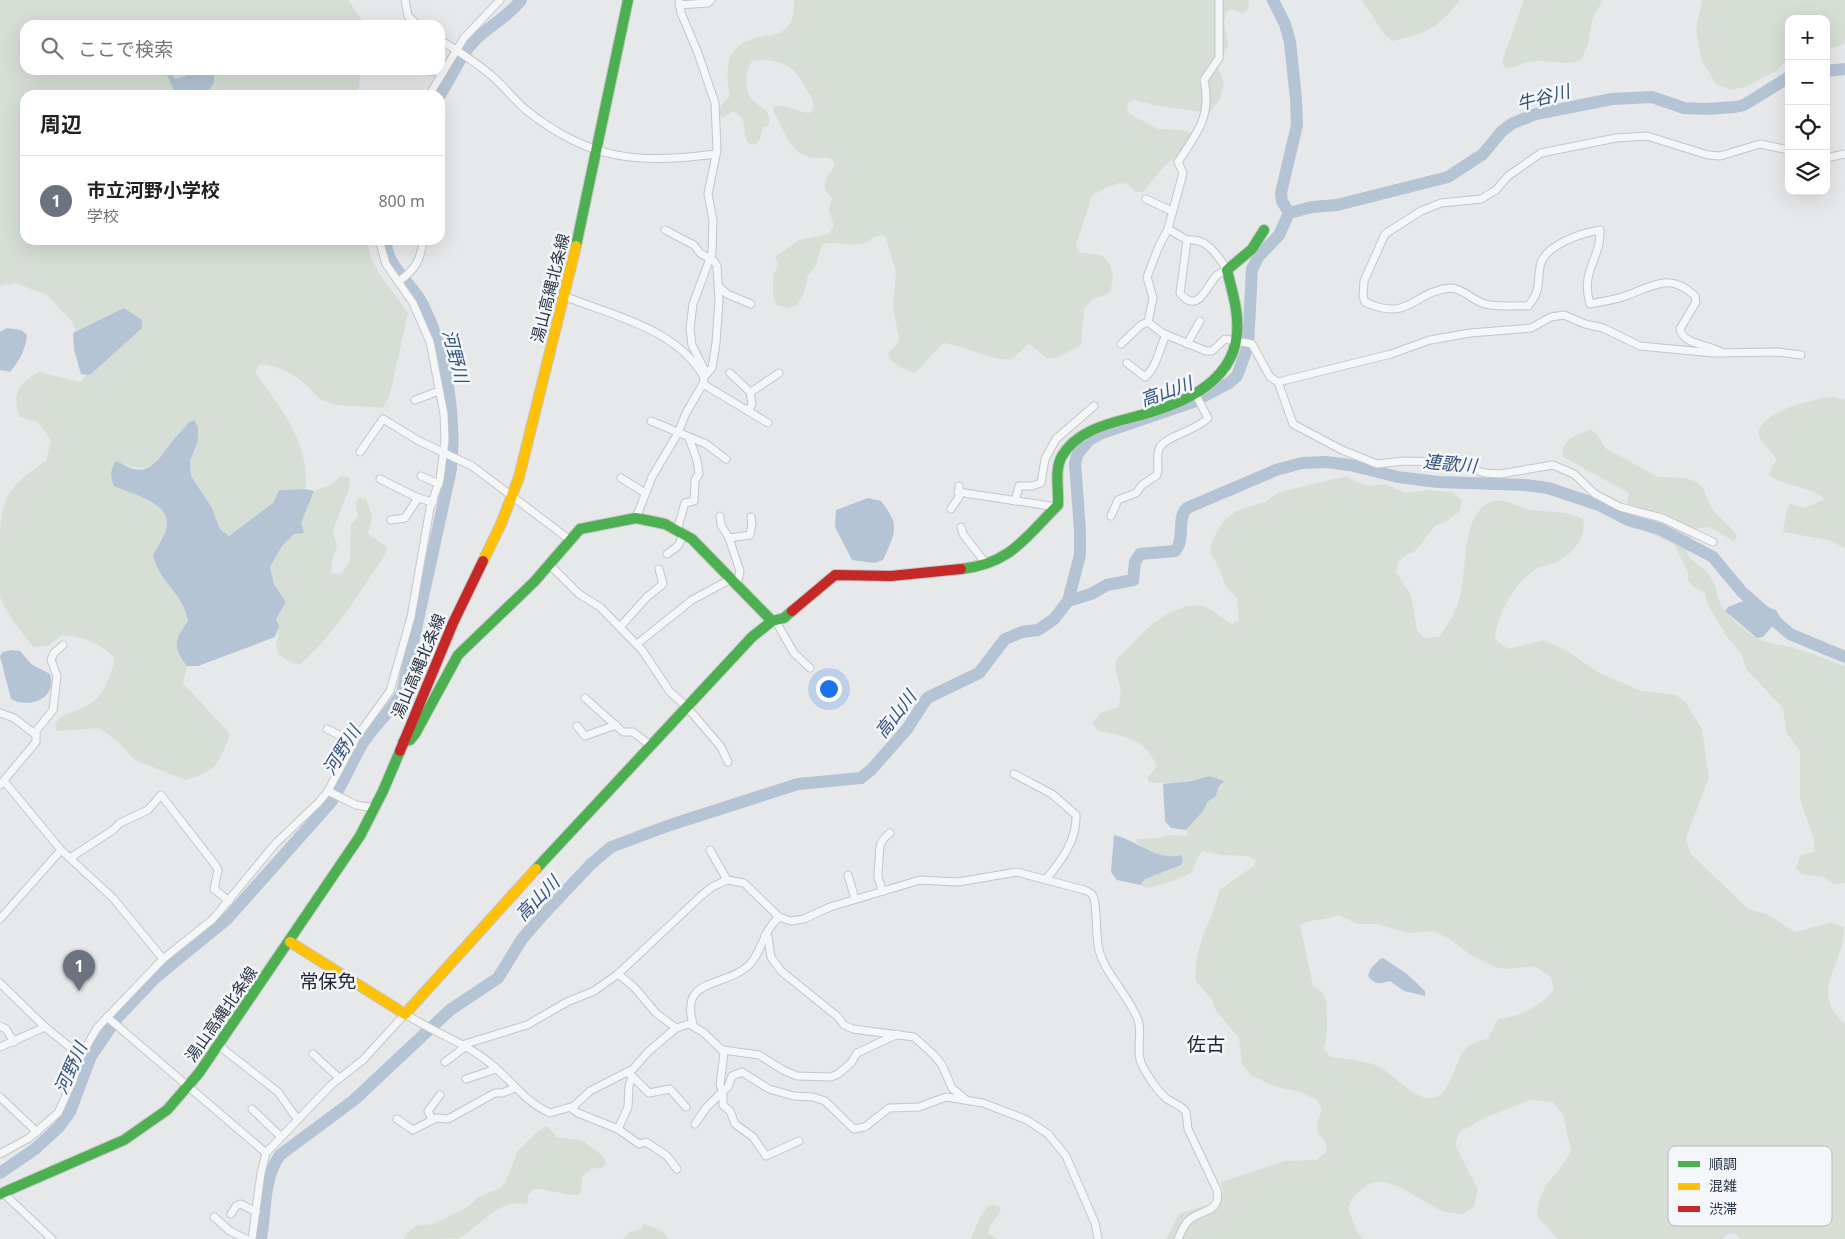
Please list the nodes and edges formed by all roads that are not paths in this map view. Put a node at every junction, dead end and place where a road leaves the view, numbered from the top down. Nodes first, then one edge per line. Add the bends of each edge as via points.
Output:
1 (405, 0) edge
2 (500, 0) edge
3 (628, 0) edge
4 (711, 0) edge
5 (1220, 0) edge
6 (679, 3) edge
7 (412, 20) edge
8 (445, 44) edge
9 (457, 52) junction
10 (445, 70) edge
11 (442, 75) edge
12 (432, 90) edge
13 (1785, 149) edge
14 (598, 150) junction
15 (716, 154) junction
16 (1845, 154) edge
17 (1830, 157) edge
18 (1146, 199) dead end
19 (1172, 211) junction
20 (1168, 229) junction
21 (665, 230) dead end
22 (1264, 230) dead end
23 (1187, 240) junction
24 (380, 245) edge
25 (421, 245) edge
26 (710, 259) junction
27 (1228, 270) junction
28 (402, 278) junction
29 (719, 288) junction
30 (564, 296) junction
31 (751, 304) dead end
32 (1200, 321) dead end
33 (1148, 322) junction
34 (1166, 335) junction
35 (1236, 342) junction
36 (1121, 344) dead end
37 (1187, 344) junction
38 (1723, 353) junction
39 (1801, 355) dead end
40 (1127, 363) dead end
41 (730, 373) dead end
42 (779, 373) dead end
43 (703, 380) junction
44 (1278, 382) junction
45 (439, 392) junction
46 (750, 392) junction
47 (1197, 398) junction
48 (415, 400) dead end
49 (1094, 406) dead end
50 (748, 411) junction
51 (651, 421) dead end
52 (768, 423) dead end
53 (678, 433) junction
54 (689, 438) junction
55 (360, 452) dead end
56 (444, 453) junction
57 (726, 460) dead end
58 (421, 476) dead end
59 (621, 478) dead end
60 (380, 479) dead end
61 (439, 484) junction
62 (645, 493) junction
63 (513, 496) junction
64 (418, 498) junction
65 (1015, 501) junction
66 (433, 502) junction
67 (951, 509) dead end
68 (1055, 510) junction
69 (720, 516) dead end
70 (1111, 516) dead end
71 (751, 517) dead end
72 (636, 518) junction
73 (391, 520) dead end
74 (961, 528) dead end
75 (680, 532) junction
76 (729, 538) junction
77 (570, 540) junction
78 (1713, 542) dead end
79 (667, 554) dead end
80 (550, 565) junction
81 (987, 565) junction
82 (659, 569) dead end
83 (734, 582) junction
84 (773, 621) junction
85 (620, 627) junction
86 (637, 644) junction
87 (63, 645) dead end
88 (810, 668) dead end
89 (585, 698) dead end
90 (686, 706) junction
91 (0, 713) edge
92 (576, 726) dead end
93 (616, 726) junction
94 (327, 729) dead end
95 (36, 735) junction
96 (353, 742) junction
97 (402, 742) junction
98 (650, 745) junction
99 (728, 762) dead end
100 (0, 771) edge
101 (1014, 774) dead end
102 (3, 781) edge
103 (330, 792) junction
104 (375, 808) junction
105 (890, 833) dead end
106 (61, 850) junction
107 (710, 850) dead end
108 (70, 858) junction
109 (848, 875) dead end
110 (726, 880) junction
111 (1045, 880) junction
112 (883, 891) junction
113 (855, 899) junction
114 (229, 901) junction
115 (779, 917) junction
116 (0, 919) edge
117 (765, 935) junction
118 (290, 942) junction
119 (164, 959) junction
120 (618, 974) junction
121 (0, 983) edge
122 (405, 1014) junction
123 (108, 1018) junction
124 (693, 1024) junction
125 (0, 1026) edge
126 (45, 1027) junction
127 (676, 1028) junction
128 (898, 1034) junction
129 (14, 1042) junction
130 (218, 1045) junction
131 (464, 1046) junction
132 (0, 1047) edge
133 (723, 1050) junction
134 (312, 1054) dead end
135 (81, 1056) junction
136 (445, 1062) dead end
137 (496, 1069) junction
138 (630, 1075) junction
139 (339, 1078) junction
140 (466, 1079) dead end
141 (189, 1087) junction
142 (515, 1088) junction
143 (723, 1091) junction
144 (440, 1095) dead end
145 (0, 1097) edge
146 (968, 1101) junction
147 (686, 1107) dead end
148 (571, 1108) junction
149 (252, 1110) dead end
150 (397, 1119) dead end
151 (432, 1119) junction
152 (298, 1120) junction
153 (695, 1124) dead end
154 (618, 1129) junction
155 (37, 1132) junction
156 (280, 1136) junction
157 (799, 1141) dead end
158 (266, 1153) junction
159 (0, 1154) edge
160 (677, 1169) dead end
161 (1, 1192) edge
162 (256, 1212) junction
163 (231, 1214) dead end
164 (214, 1217) dead end
165 (47, 1237) edge
166 (246, 1239) edge
167 (252, 1239) edge
168 (1098, 1239) edge
169 (1178, 1239) edge

1 - 7 street via 408,16
2 - 9 street via 464,38
3 - 14 street, 湯山高縄北条線
4 - 6 street via 708,4
5 - 19 street via 1220,58 1204,80 1206,115 1178,162 1183,172
6 - 15 street via 715,103
8 - 9 street
9 - 10 street
9 - 14 street via 492,76 524,109 550,129 568,140
11 - 12 street
13 - 38 street via 1760,144 1720,156 1647,136 1616,138 1541,153 1508,176 1496,190 1481,198 1441,203 1421,210 1385,234 1364,280 1365,302 1382,310 1399,310 1439,290 1454,288 1483,304 1528,306 1537,296 1543,258 1573,236 1600,230 1601,243 1590,265 1586,286 1590,304 1620,298 1663,282 1674,282 1695,296 1696,302 1680,329 1681,336
14 - 15 street via 650,160
14 - 30 street, 湯山高縄北条線
15 - 26 street via 708,194 713,235
16 - 17 street
18 - 19 street
19 - 20 street
20 - 23 street
20 - 33 street via 1147,277 1153,298
21 - 26 street via 694,245
22 - 27 street via 1252,249
23 - 27 street via 1193,239 1210,247
23 - 27 street via 1180,292 1183,297 1200,298 1217,275
24 - 28 street via 386,264
25 - 28 street via 417,264
26 - 29 street via 716,266
26 - 43 street via 690,321 690,337 704,369
27 - 35 street via 1237,309
28 - 45 street via 430,342
29 - 31 street
29 - 43 street via 712,368
30 - 43 street via 663,335 691,358
30 - 63 street, 湯山高縄北条線
32 - 37 street
33 - 34 street
33 - 36 street
34 - 37 street
34 - 40 street via 1153,368 1145,377
35 - 37 street via 1225,339 1212,351
35 - 44 street via 1252,344 1270,377
35 - 47 street via 1213,382
38 - 39 street
38 - 44 street via 1640,346 1604,328 1564,315 1551,317 1531,328 1430,340 1391,354
41 - 46 street
42 - 46 street
43 - 50 street
43 - 53 street
44 - 78 street via 1293,424 1377,464 1441,462 1500,474 1553,465 1574,474 1595,494 1620,507 1662,518
45 - 48 street
45 - 56 street via 444,414
46 - 50 street via 752,404
47 - 68 street via 1108,424 1074,443 1061,457 1058,468 1060,495
47 - 70 street via 1208,415 1206,420 1162,444 1156,475 1136,493 1118,500
49 - 65 street via 1056,439 1045,459 1041,483 1019,486
50 - 52 street
51 - 53 street
53 - 54 street
53 - 62 street
54 - 57 street via 706,444
54 - 75 street via 699,474 695,480 694,501 685,503
55 - 56 street via 383,419
56 - 61 street
56 - 63 street via 472,466
58 - 61 street
59 - 62 street
60 - 64 street
61 - 66 street
62 - 72 street
63 - 77 street
63 - 97 street, 湯山高縄北条線 via 452,623
64 - 66 street
64 - 73 street via 404,518
65 - 67 street via 959,489 959,497
65 - 68 street via 1050,506
66 - 96 street via 398,670 387,698
68 - 81 street via 1006,556
69 - 76 street
71 - 76 street via 750,535
72 - 75 street
72 - 77 street via 580,529
74 - 81 street
75 - 79 street via 678,546
75 - 83 street via 692,539
76 - 83 street via 740,571
77 - 80 street
80 - 85 street
80 - 97 street via 458,655 415,734
81 - 84 street via 891,576 835,575 784,618
82 - 85 street via 663,584
83 - 84 street
83 - 86 street via 692,600
84 - 88 street via 794,653
84 - 90 street via 752,637
85 - 86 street
86 - 90 street via 670,692
87 - 95 street via 51,660 57,676 53,710
89 - 93 street
90 - 98 street
90 - 99 street via 721,747
91 - 95 street via 14,718
92 - 93 street via 585,736
93 - 98 street via 623,732 633,732
94 - 96 street
95 - 102 street via 36,742
96 - 103 street
97 - 104 street, 湯山高縄北条線
98 - 122 street
100 - 102 street
101 - 111 street via 1052,794 1076,815 1071,843
102 - 106 street
103 - 104 street via 356,805
103 - 114 street via 275,844
104 - 118 street, 湯山高縄北条線 via 350,854
105 - 112 street via 882,839 878,852 877,879
106 - 108 street
106 - 116 street
107 - 110 street
108 - 114 street via 120,823 148,810 161,795 216,866 214,889
108 - 119 street via 113,898
109 - 113 street
110 - 115 street via 744,883
110 - 120 street via 702,895
111 - 112 street via 1011,872 958,882 913,881
111 - 169 street via 1084,890 1092,896 1100,953 1109,973 1126,995 1140,1027 1142,1065 1163,1095 1186,1112 1188,1128 1217,1190 1216,1204 1187,1222
112 - 113 street
113 - 115 street via 804,919 791,921
114 - 119 street via 213,919
115 - 117 street
117 - 124 street via 750,963 726,980 706,985 694,993 690,1003
117 - 128 street via 771,957 781,971 844,1025
118 - 122 street
118 - 130 street, 湯山高縄北条線
119 - 123 street
120 - 127 street via 656,1013
120 - 131 street via 594,992 567,1002 536,1021
121 - 126 street
122 - 131 street
122 - 139 street via 363,1060
123 - 135 street via 88,1041
123 - 141 street
124 - 127 street
124 - 133 street
125 - 129 street via 6,1028
126 - 129 street
126 - 135 street
127 - 138 street
128 - 133 street via 857,1053 851,1063 831,1078 797,1076 759,1055
128 - 146 street via 914,1037 934,1054 956,1092
129 - 132 street
130 - 141 street, 湯山高縄北条線
130 - 152 street via 278,1092
131 - 136 street
131 - 137 street
133 - 143 street via 720,1085
134 - 139 street
135 - 155 street via 58,1113
137 - 140 street
137 - 142 street
138 - 147 street via 649,1093 670,1089
138 - 148 street via 590,1091
138 - 154 street via 628,1107
139 - 152 street
141 - 158 street
141 - 161 street, 湯山高縄北条線 via 167,1110 138,1132
142 - 148 street via 528,1101 550,1113
142 - 151 street via 495,1093 448,1120
143 - 146 street via 732,1076 742,1072 769,1089 825,1101 854,1129 865,1127 889,1108 919,1106 946,1098
143 - 153 street
143 - 157 street via 723,1105 730,1111 735,1124 753,1137 766,1156
144 - 151 street via 428,1110
145 - 155 street
146 - 168 street via 983,1103 1027,1120 1059,1145 1088,1207
148 - 154 street
149 - 156 street
150 - 151 street via 413,1130
152 - 156 street
154 - 160 street via 639,1144 646,1142 667,1156
155 - 159 street
156 - 158 street
158 - 162 street
161 - 165 street
162 - 163 street via 241,1204
162 - 167 street
164 - 166 street

